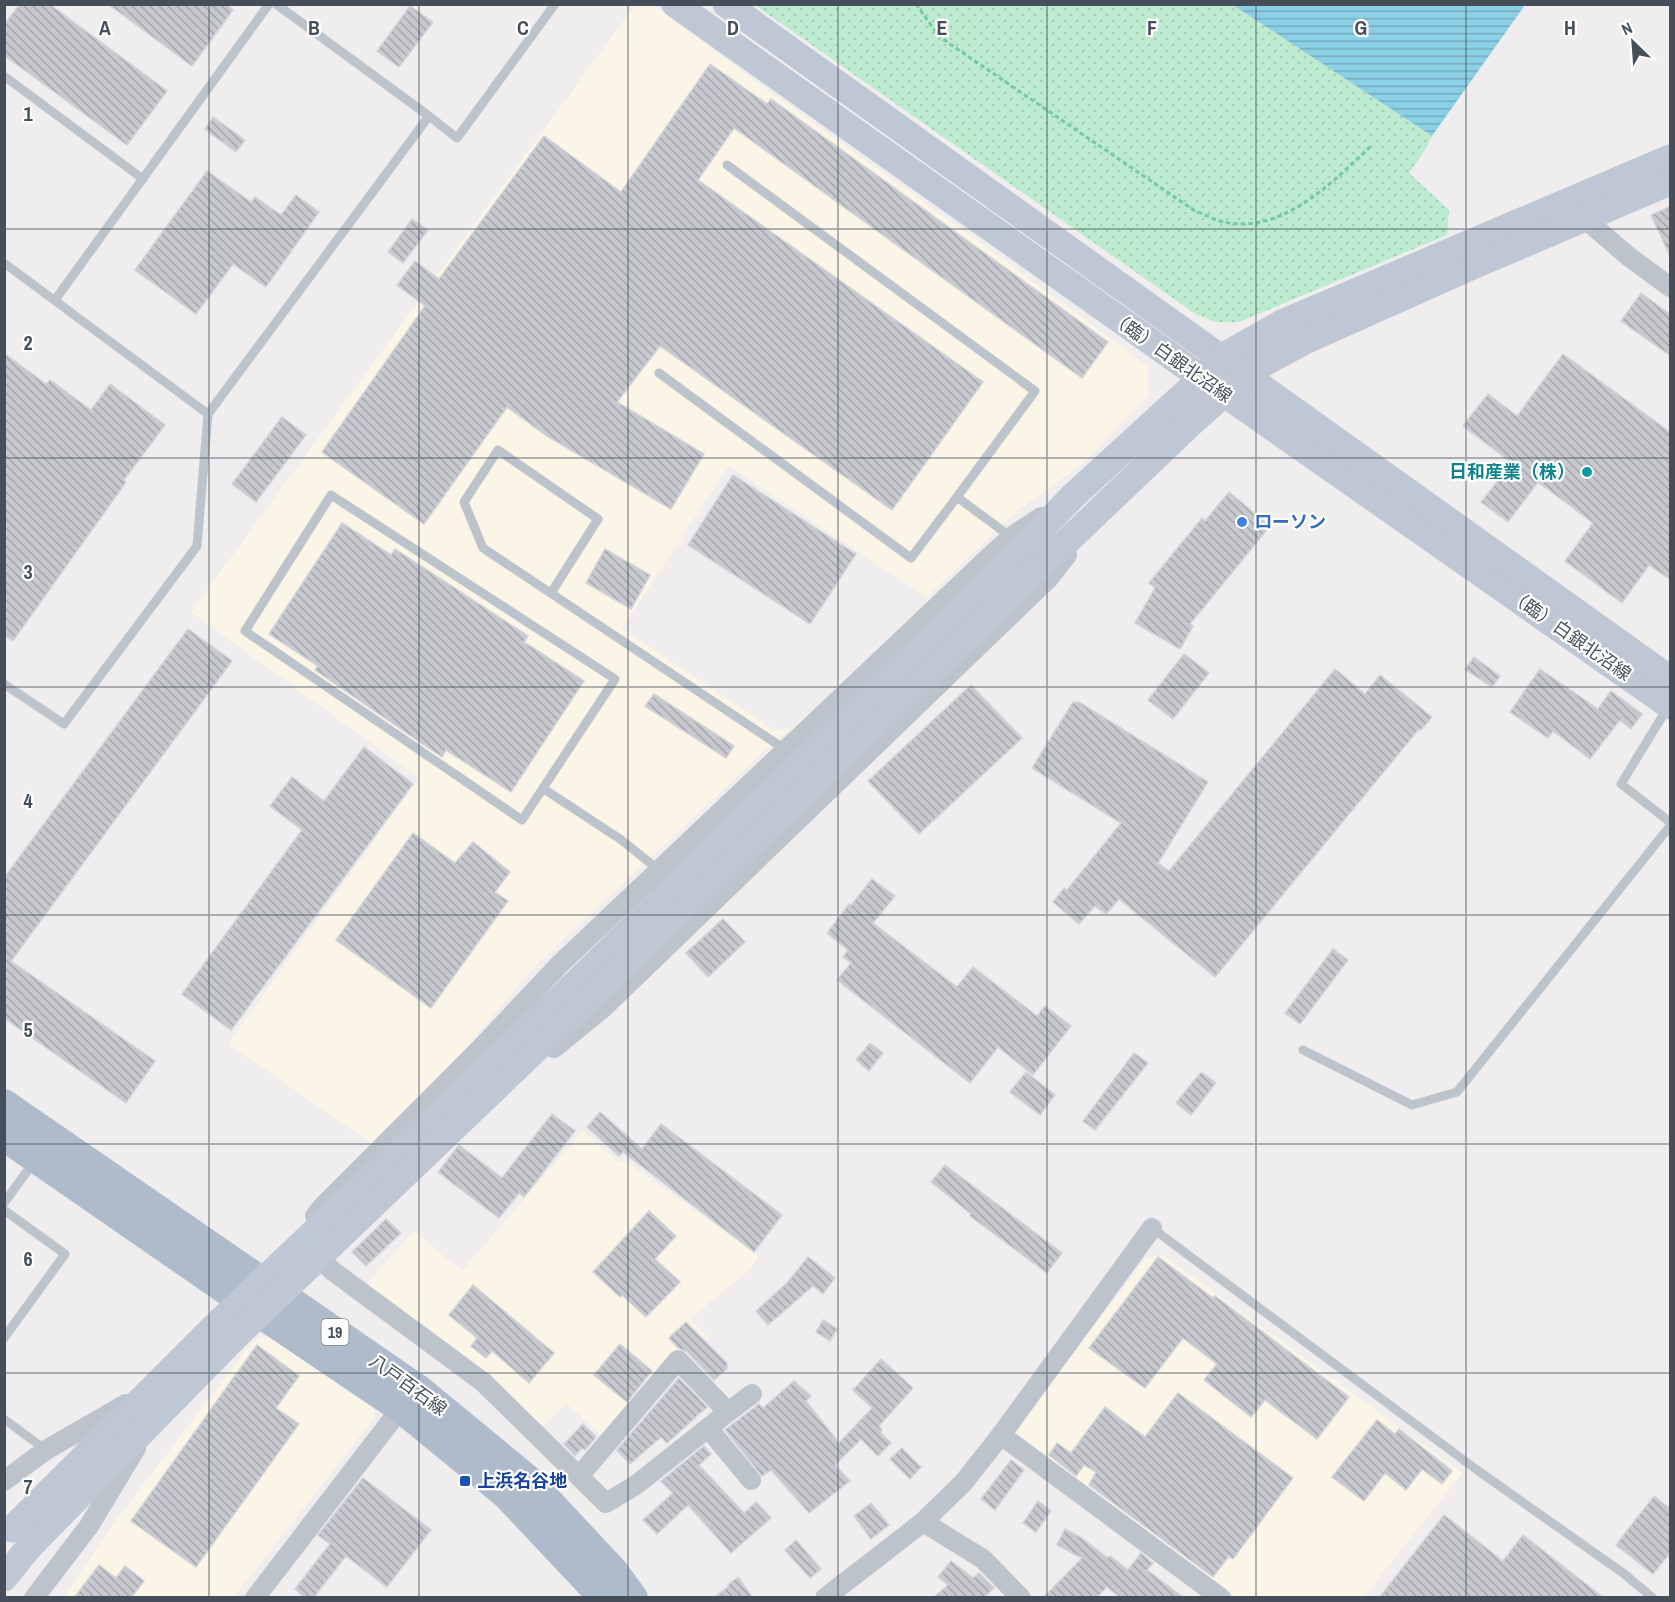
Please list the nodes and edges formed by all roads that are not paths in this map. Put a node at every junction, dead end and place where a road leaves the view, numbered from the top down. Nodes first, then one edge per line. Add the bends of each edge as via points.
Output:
1 (269, 4) edge
2 (276, 4) edge
3 (555, 4) edge
4 (675, 4) edge
5 (726, 4) edge
6 (4, 76) edge
7 (429, 116) junction
8 (1671, 158) edge
9 (727, 165) dead end
10 (143, 179) junction
11 (1671, 182) edge
12 (1575, 210) junction
13 (4, 263) edge
14 (1671, 287) edge
15 (55, 300) junction
16 (1220, 358) junction
17 (659, 373) dead end
18 (1244, 374) junction
19 (1202, 378) junction
20 (1224, 394) junction
21 (208, 414) junction
22 (957, 497) junction
23 (1095, 517) junction
24 (1021, 555) junction
25 (551, 593) junction
26 (4, 684) edge
27 (1670, 698) edge
28 (786, 750) junction
29 (544, 789) junction
30 (1671, 822) edge
31 (1671, 826) edge
32 (659, 870) junction
33 (1303, 1050) dead end
34 (4, 1104) edge
35 (4, 1136) edge
36 (44, 1147) junction
37 (4, 1203) edge
38 (4, 1210) edge
39 (1152, 1228) joint
40 (298, 1239) junction
41 (321, 1261) junction
42 (273, 1288) junction
43 (251, 1307) junction
44 (4, 1338) edge
45 (197, 1361) junction
46 (752, 1394) dead end
47 (401, 1408) junction
48 (728, 1412) junction
49 (4, 1419) edge
50 (708, 1428) junction
51 (1001, 1435) junction
52 (46, 1450) junction
53 (580, 1475) junction
54 (751, 1480) dead end
55 (4, 1481) edge
56 (101, 1505) junction
57 (923, 1522) junction
58 (15, 1538) edge
59 (4, 1578) edge
60 (1208, 1594) edge
61 (34, 1598) edge
62 (255, 1598) edge
63 (604, 1598) edge
64 (633, 1598) edge
65 (825, 1598) edge
66 (1021, 1598) edge
67 (1653, 1598) edge

1 - 10 lane
2 - 7 lane
3 - 7 lane via 457,138
4 - 19 street, （臨）白銀北沼線
5 - 16 street, （臨）白銀北沼線
6 - 10 lane
7 - 21 lane
8 - 12 street
9 - 22 lane via 1035,391
10 - 15 lane
11 - 12 street
12 - 14 street
12 - 16 street via 1282,323
12 - 18 street via 1475,264 1305,341
13 - 15 lane
15 - 21 lane
16 - 18 street, （臨）白銀北沼線
16 - 19 street
17 - 22 lane via 911,558
18 - 20 street
18 - 27 street, （臨）白銀北沼線
19 - 20 street, （臨）白銀北沼線
19 - 24 street via 1073,496
20 - 23 street
20 - 27 street, （臨）白銀北沼線
21 - 26 lane via 197,546 71,715 64,724
22 - 24 lane
23 - 24 street
23 - 41 street via 1049,578 816,804 602,1009 516,1079 361,1228
24 - 28 street
24 - 58 street, bridge via 235,1337
25 - 25 lane via 483,548 464,502 498,450 598,519
25 - 28 lane
27 - 30 lane via 1621,784
28 - 32 street
29 - 29 lane via 615,679 331,495 245,631 522,820
29 - 32 lane
31 - 33 lane via 1457,1092 1412,1104
32 - 40 street via 559,965 323,1206
34 - 36 main road, 八戸百石線 / 19
35 - 36 main road, 八戸百石線 / 19
36 - 37 lane
36 - 42 main road, 八戸百石線 / 19
36 - 43 main road, 八戸百石線 / 19
38 - 44 lane via 65,1254
39 - 51 street
39 - 67 lane
40 - 41 street
40 - 42 street
41 - 42 street
41 - 53 street via 483,1382
42 - 43 street
42 - 64 main road, 八戸百石線 / 19 via 419,1390 526,1479 614,1572
43 - 45 street
43 - 47 main road, 八戸百石線 / 19
45 - 52 street
45 - 56 street
46 - 48 street
47 - 62 street
47 - 63 main road, 八戸百石線 / 19 via 507,1495
48 - 50 street
48 - 53 street via 678,1360
49 - 52 lane
50 - 53 street via 636,1485 606,1503
50 - 54 street
51 - 57 street via 963,1483
51 - 60 street
52 - 55 street
52 - 56 street
56 - 61 street
57 - 65 street
57 - 66 street via 983,1559
58 - 59 street

